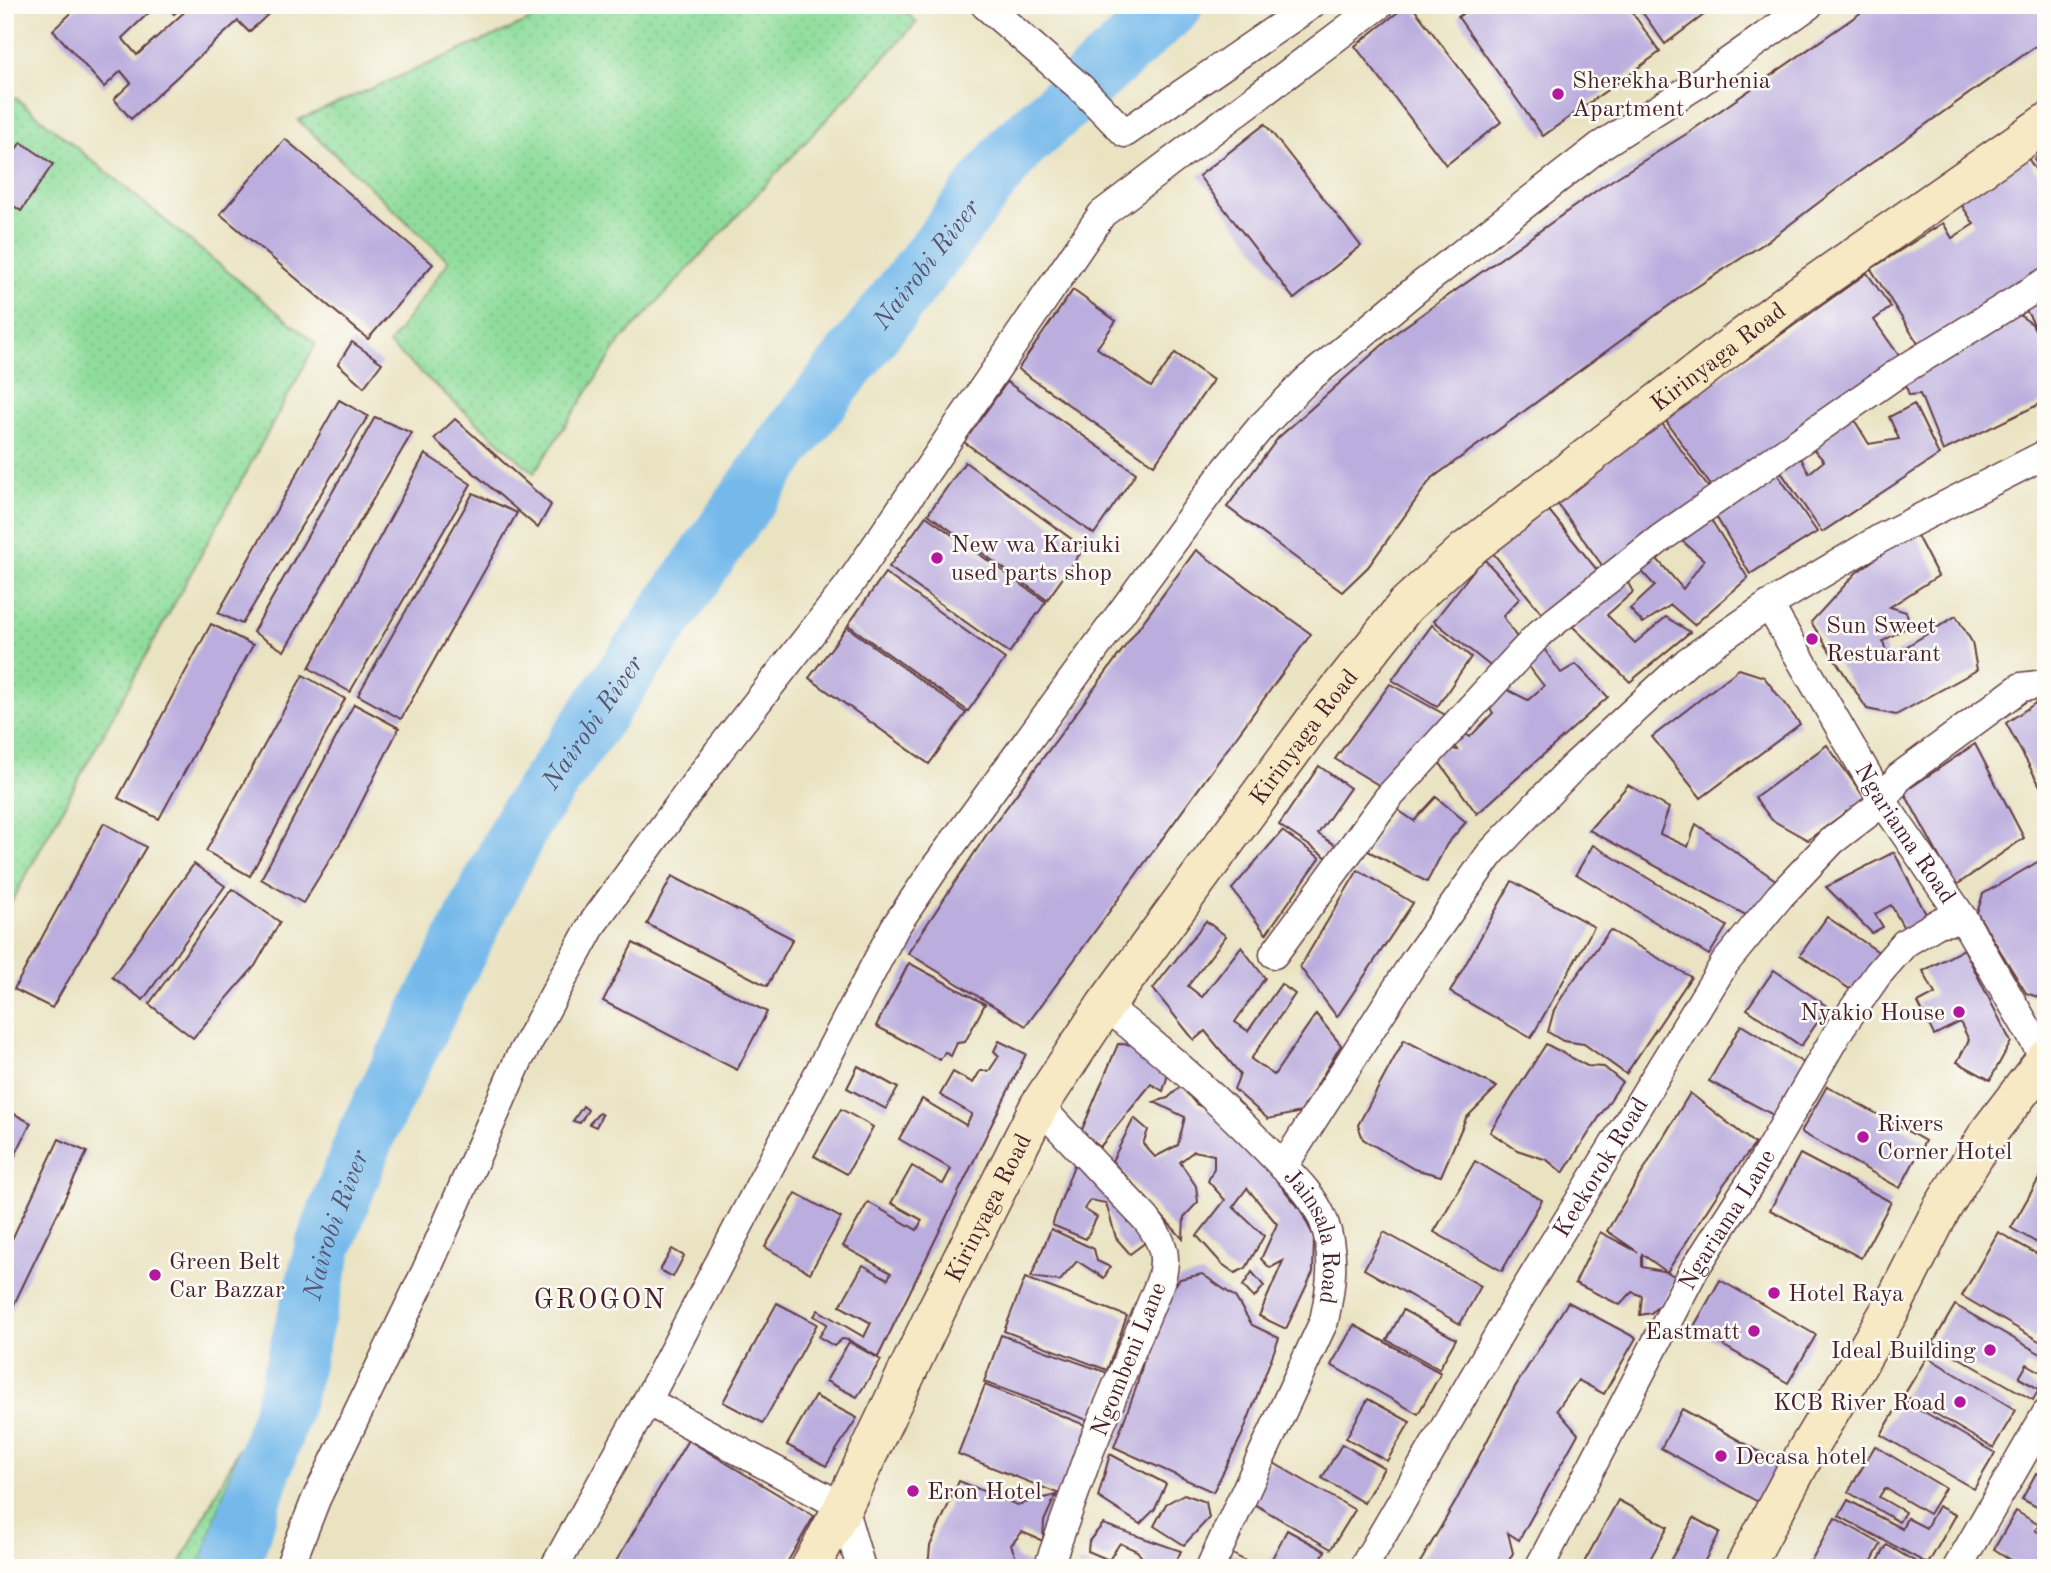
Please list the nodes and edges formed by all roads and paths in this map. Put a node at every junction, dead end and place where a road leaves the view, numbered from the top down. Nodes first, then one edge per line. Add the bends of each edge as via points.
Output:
1 (985, 5) edge
2 (1311, 5) edge
3 (1379, 5) edge
4 (1809, 5) edge
5 (2046, 123) edge
6 (2046, 282) edge
7 (2046, 454) edge
8 (1769, 605) junction
9 (2046, 684) edge
10 (1883, 802) junction
11 (1964, 920) junction
12 (1274, 954) dead end
13 (1105, 1006) junction
14 (2046, 1058) edge
15 (1039, 1106) junction
16 (1283, 1167) junction
17 (647, 1401) junction
18 (2046, 1414) edge
19 (844, 1507) junction
20 (289, 1568) edge
21 (555, 1568) edge
22 (810, 1568) edge
23 (860, 1568) edge
24 (1048, 1568) edge
25 (1210, 1568) edge
26 (1363, 1568) edge
27 (1539, 1568) edge
28 (1744, 1568) edge
29 (1957, 1568) edge

1 - 2 street via 1082,88 1125,133
3 - 20 street via 1102,214 849,585 718,752 593,923 518,1061 431,1259 316,1499
4 - 17 street via 1600,146 1420,286 1306,381 1260,428 1194,512 895,927
5 - 13 street, Kirinyaga Road via 1789,302 1465,551 1406,605 1317,717
6 - 12 street via 1901,371 1672,530 1539,634 1388,798
7 - 8 street via 1881,538
8 - 10 street, Ngariama Road
8 - 16 street via 1688,662 1572,768 1490,854 1413,963
9 - 10 street, Keekorok Road via 2021,687 1995,705 1899,777
10 - 11 street, Ngariama Road
10 - 26 street, Keekorok Road via 1832,841 1725,963 1523,1292
11 - 14 street, Ngariama Road
11 - 27 street, Ngariama Lane via 1940,922 1905,943 1841,1027 1694,1270
13 - 15 street, Kirinyaga Road
13 - 16 street, Jainsala Road via 1204,1089
14 - 28 street via 1989,1132 1941,1210 1892,1307
15 - 19 street, Kirinyaga Road
15 - 24 street, Ngombeni Lane via 1146,1219 1165,1248 1159,1285
16 - 25 street, Jainsala Road via 1307,1191 1324,1222 1332,1261 1331,1291 1324,1321
17 - 19 street
17 - 21 street
18 - 29 street
19 - 22 street, Kirinyaga Road
19 - 23 street

